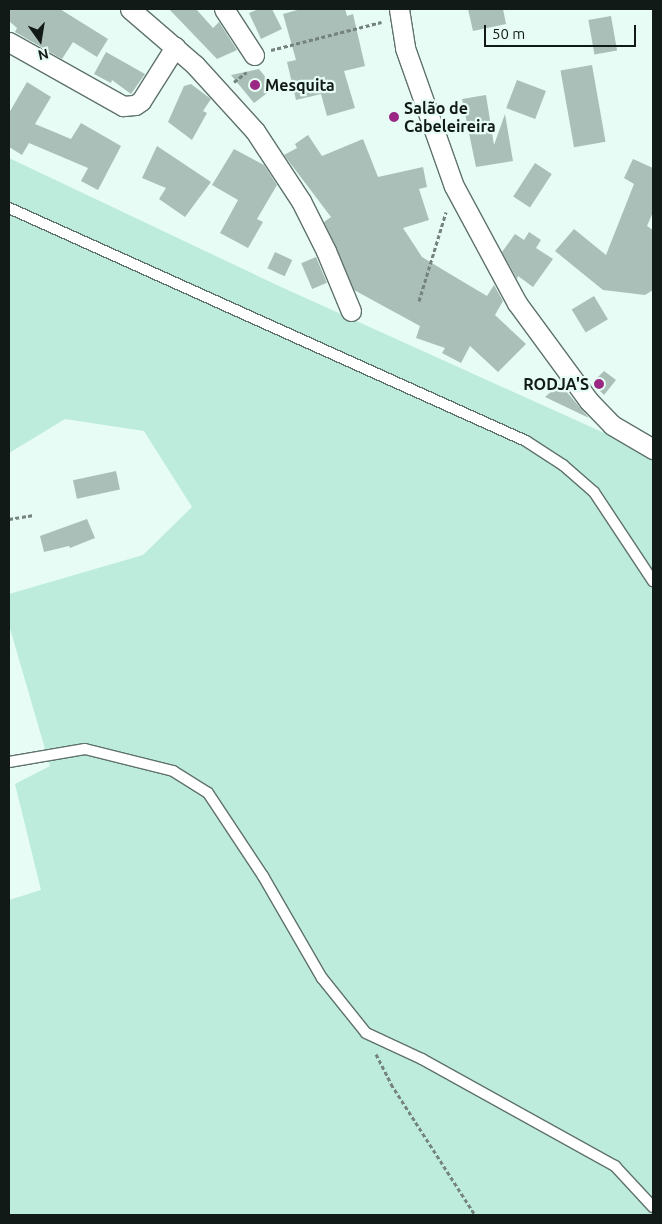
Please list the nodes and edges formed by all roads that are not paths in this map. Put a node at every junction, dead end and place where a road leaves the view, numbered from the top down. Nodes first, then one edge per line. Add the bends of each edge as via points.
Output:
1 (130, 9) edge
2 (224, 9) edge
3 (399, 13) edge
4 (9, 42) edge
5 (175, 47) junction
6 (254, 55) road end
7 (9, 208) edge
8 (351, 311) dead end
9 (653, 449) edge
10 (653, 581) edge
11 (9, 762) edge
12 (653, 1207) edge

1 - 5 street
2 - 6 street
3 - 9 street via 405,48 454,186 516,303 612,425
4 - 5 street via 123,106 141,101
5 - 8 street via 255,131 301,201
7 - 10 lane via 526,441 563,465 594,492
11 - 12 lane via 86,750 173,771 208,793 263,876 322,978 366,1033 422,1059 615,1166

